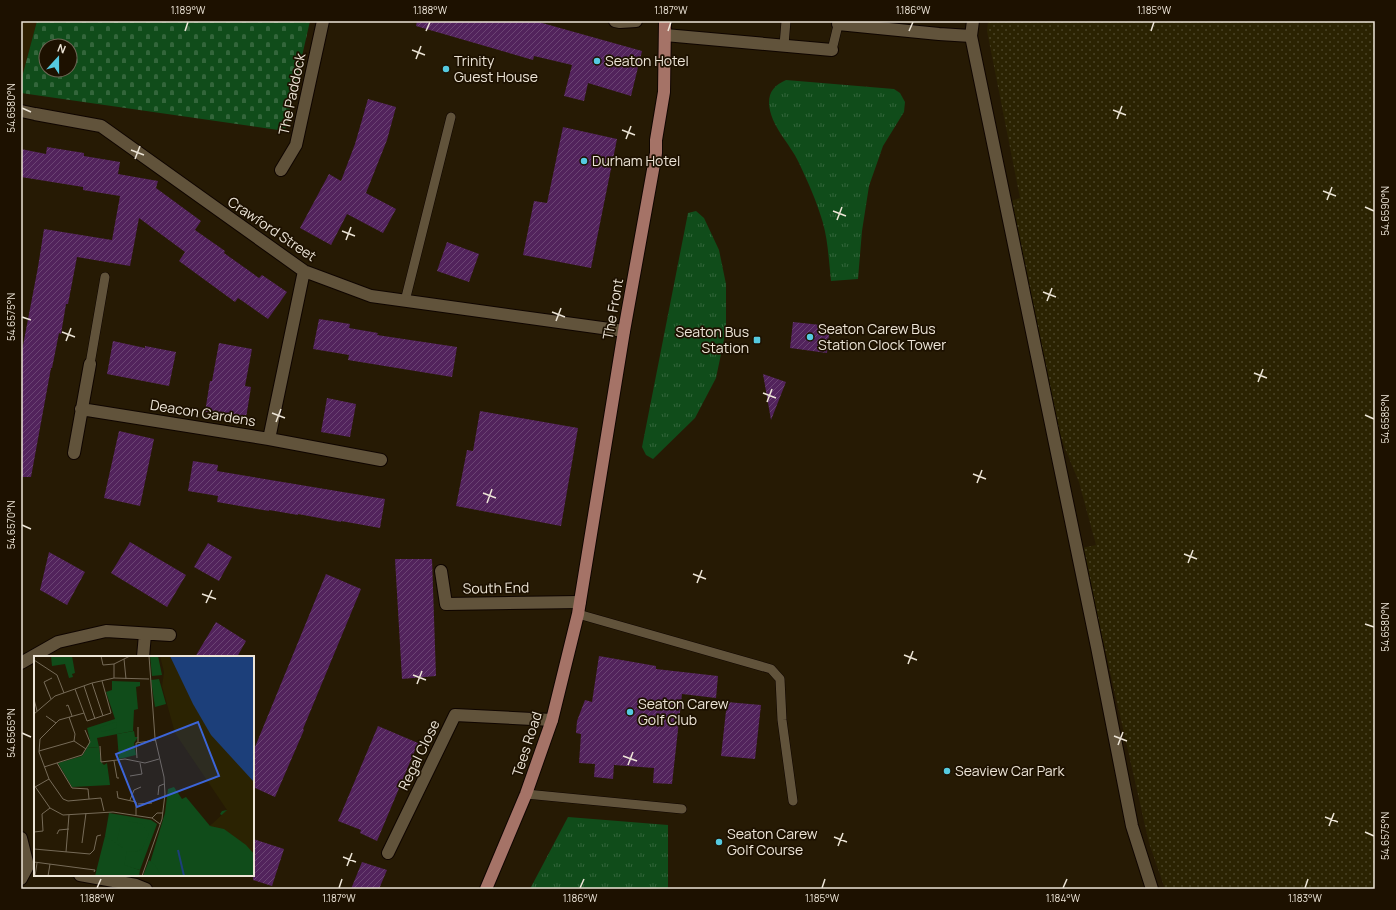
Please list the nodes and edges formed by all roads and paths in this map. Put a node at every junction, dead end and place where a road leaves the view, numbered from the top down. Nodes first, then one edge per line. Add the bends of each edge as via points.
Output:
1 (323, 21) edge
2 (614, 21) edge
3 (636, 21) edge
4 (665, 21) edge
5 (786, 21) edge
6 (972, 21) edge
7 (838, 23) edge
8 (665, 35) junction
9 (971, 36) junction
10 (784, 45) junction
11 (832, 50) joint
12 (21, 110) edge
13 (451, 117) dead end
14 (281, 170) dead end
15 (304, 271) junction
16 (105, 277) dead end
17 (405, 301) junction
18 (624, 331) junction
19 (90, 364) joint
20 (81, 408) junction
21 (268, 439) junction
22 (74, 453) dead end
23 (381, 460) dead end
24 (441, 571) dead end
25 (579, 608) junction
26 (145, 634) junction
27 (170, 636) dead end
28 (143, 656) edge
29 (21, 663) edge
30 (552, 720) junction
31 (526, 794) junction
32 (793, 801) dead end
33 (682, 809) dead end
34 (21, 838) edge
35 (388, 853) dead end
36 (32, 867) edge
37 (86, 876) edge
38 (21, 879) edge
39 (146, 889) edge
40 (486, 889) edge
41 (1152, 889) edge

1 - 14 street, The Paddock via 296,145
2 - 3 street
4 - 8 main road, The Front
5 - 10 lane
6 - 9 street
7 - 9 street
7 - 11 lane
8 - 10 street
8 - 18 main road, The Front via 664,92 656,153
9 - 41 street via 1132,826
10 - 11 street
12 - 15 street, Crawford Street via 101,126
13 - 17 lane
15 - 17 street, Crawford Street via 371,296
15 - 21 street, Deacon Gardens
16 - 19 lane
17 - 18 street, Crawford Street
18 - 25 main road, The Front
19 - 20 street
20 - 21 street, Deacon Gardens
20 - 22 street
21 - 23 street
24 - 25 street, South End via 446,604
25 - 30 main road, Tees Road
25 - 32 lane via 771,669 780,679 782,720
26 - 27 street
26 - 28 street
26 - 29 street via 106,631 58,642
30 - 31 main road, Tees Road
30 - 35 street, Regal Close via 455,715
31 - 33 lane
31 - 40 main road, Tees Road
34 - 36 street
36 - 38 street
37 - 39 street

